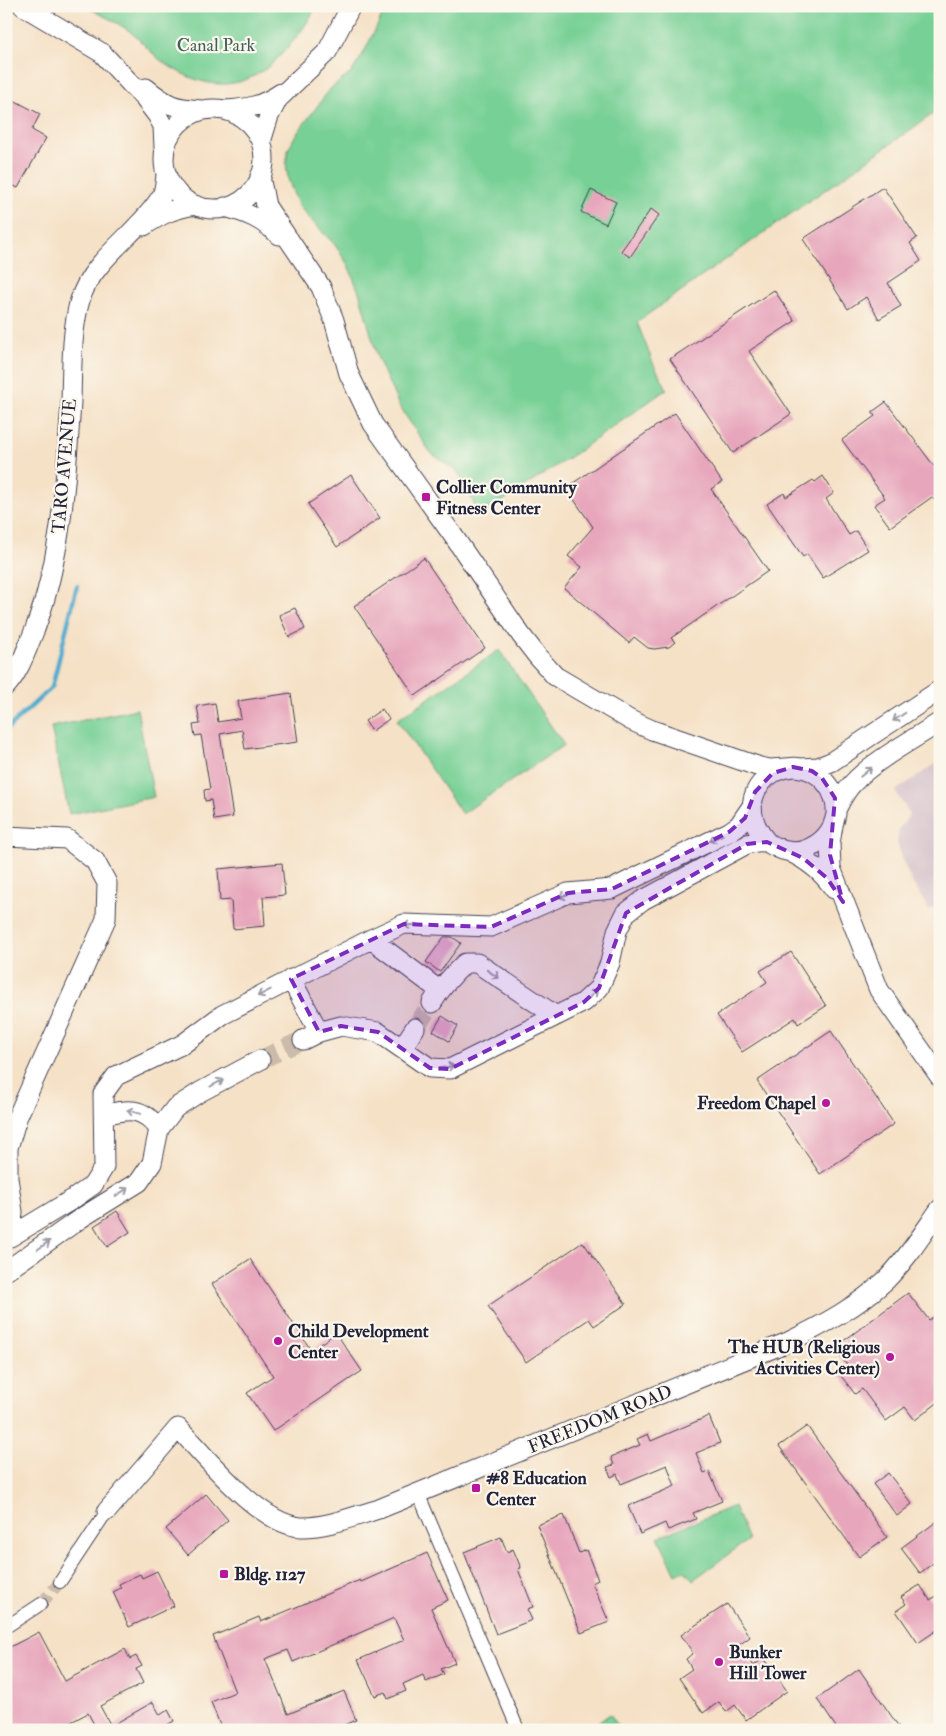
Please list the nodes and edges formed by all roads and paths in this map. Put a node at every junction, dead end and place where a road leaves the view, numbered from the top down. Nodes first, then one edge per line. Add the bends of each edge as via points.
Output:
1 (23, 6) edge
2 (350, 6) edge
3 (102, 53) junction
4 (292, 85) junction
5 (203, 110) junction
6 (224, 110) junction
7 (261, 142) junction
8 (164, 150) junction
9 (166, 175) junction
10 (260, 176) junction
11 (195, 205) junction
12 (225, 207) junction
13 (116, 248) junction
14 (300, 258) junction
15 (6, 686) edge
16 (940, 690) edge
17 (940, 722) edge
18 (732, 757) junction
19 (793, 768) junction
20 (753, 799) junction
21 (835, 818) junction
22 (6, 836) edge
23 (767, 842) junction
24 (788, 851) junction
25 (844, 902) junction
26 (371, 938) junction
27 (292, 979) junction
28 (556, 1016) junction
29 (415, 1028) tunnel mouth
30 (402, 1048) junction
31 (260, 1060) tunnel mouth
32 (940, 1077) edge
33 (104, 1115) junction
34 (159, 1129) junction
35 (940, 1208) edge
36 (8, 1243) edge
37 (6, 1271) edge
38 (418, 1493) junction
39 (108, 1512) joint
40 (60, 1582) tunnel mouth
41 (42, 1604) tunnel mouth
42 (6, 1627) edge
43 (517, 1727) dead end

1 - 3 street
2 - 4 street via 327,52
3 - 5 street via 164,103
3 - 8 street via 157,115 163,126
4 - 6 street via 276,97 248,109
4 - 7 street via 268,116
5 - 6 street
5 - 8 street via 190,114 176,126
6 - 7 street via 249,123
7 - 10 street
8 - 9 street
9 - 11 street via 179,195
9 - 13 street via 162,196
10 - 12 street via 256,186 244,198
10 - 14 street via 266,206
11 - 12 street
11 - 13 street via 161,214
12 - 14 street via 246,212 264,223
13 - 15 street, TARO AVENUE via 90,277 80,300 61,527 45,600 26,652
14 - 18 street via 320,287 334,320 349,374 373,424 538,657 555,676 630,720
16 -> 19 street via 831,762 818,767
21 -> 17 street via 843,796 854,782
18 - 19 street via 770,769
18 - 20 street via 745,766 753,779
19 - 20 street via 773,773 762,781
19 - 21 street via 812,771 826,782 835,798
20 - 23 street via 753,820
20 -> 26 street via 739,826 612,888 568,893 491,928 404,924
21 - 24 street via 826,837 815,846 802,851
21 - 25 street via 830,843 831,868
22 - 36 street via 67,839 95,861 107,883 106,919 17,1118 8,1148 13,1212
23 - 24 street
28 -> 23 street via 584,1002 599,988 610,963 617,930 626,913 643,900 737,848 753,842
24 - 25 street via 810,863 827,878
25 - 32 street via 879,990
26 - 27 street
26 -> 28 street via 436,997 465,963 477,963
27 - 30 street via 311,1036 341,1026 378,1032
27 -> 33 street via 222,1014 184,1044 116,1076 103,1094
30 -> 28 street via 430,1068 450,1069
29 - 30 street
34 -> 31 street via 175,1108
34 -> 33 street via 152,1119 127,1109
33 - 36 street via 104,1167 93,1185
37 -> 34 street via 139,1182 152,1163
35 - 38 street, FREEDOM ROAD via 908,1255 887,1278 852,1307 808,1333
38 - 39 street, FREEDOM ROAD via 379,1509 316,1527 284,1524 235,1489 178,1428
38 - 43 street
39 - 40 street
41 - 42 street

